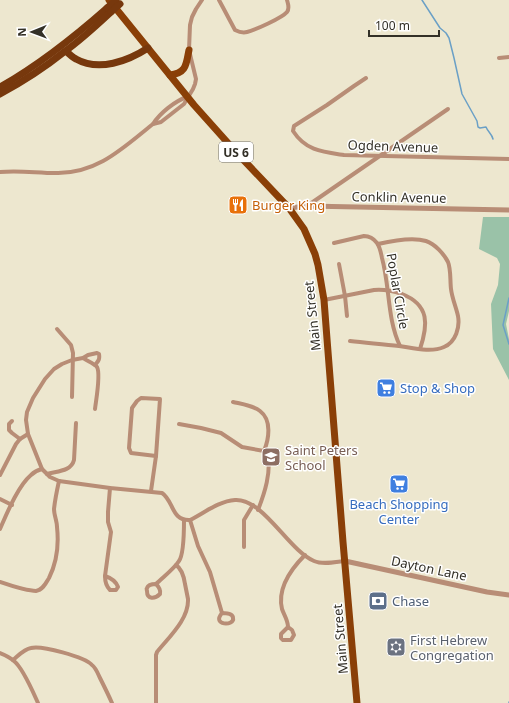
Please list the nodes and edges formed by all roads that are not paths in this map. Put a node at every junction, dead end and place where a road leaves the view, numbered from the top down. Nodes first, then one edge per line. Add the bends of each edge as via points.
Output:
1 (109, 0) edge
2 (202, 0) edge
3 (219, 0) edge
4 (287, 0) edge
5 (120, 1) edge
6 (109, 10) junction
7 (148, 48) junction
8 (190, 50) junction
9 (66, 51) junction
10 (509, 57) edge
11 (499, 58) dead end
12 (170, 75) junction
13 (366, 78) dead end
14 (0, 87) edge
15 (0, 94) edge
16 (188, 96) junction
17 (448, 109) dead end
18 (379, 156) junction
19 (509, 158) edge
20 (0, 172) edge
21 (307, 206) junction
22 (289, 208) junction
23 (509, 210) edge
24 (334, 243) dead end
25 (378, 244) junction
26 (339, 264) dead end
27 (387, 290) junction
28 (345, 296) junction
29 (324, 300) junction
30 (347, 316) dead end
31 (57, 329) dead end
32 (350, 341) dead end
33 (400, 346) junction
34 (420, 349) junction
35 (83, 358) junction
36 (72, 360) junction
37 (94, 365) junction
38 (72, 397) dead end
39 (233, 402) dead end
40 (95, 409) dead end
41 (12, 420) dead end
42 (76, 424) dead end
43 (179, 424) dead end
44 (28, 434) junction
45 (20, 439) junction
46 (264, 451) junction
47 (156, 456) junction
48 (42, 469) junction
49 (47, 474) junction
50 (0, 475) edge
51 (59, 481) junction
52 (110, 488) junction
53 (151, 491) junction
54 (0, 499) edge
55 (12, 505) junction
56 (253, 505) junction
57 (258, 510) junction
58 (184, 520) junction
59 (190, 520) junction
60 (0, 529) edge
61 (244, 548) dead end
62 (305, 555) junction
63 (344, 561) junction
64 (176, 565) junction
65 (105, 576) dead end
66 (0, 582) edge
67 (156, 584) dead end
68 (509, 596) edge
69 (222, 613) dead end
70 (288, 627) dead end
71 (0, 653) edge
72 (13, 660) junction
73 (38, 703) edge
74 (112, 703) edge
75 (156, 703) edge
76 (357, 703) edge

1 - 7 main road, Main Street / US 6
2 - 8 street via 192,16
3 - 4 street via 235,30 246,32 287,12
5 - 6 highway, bridge
6 - 9 highway
6 - 14 highway via 29,70
7 - 9 highway via 119,62 99,64 80,61
7 - 12 main road, Main Street / US 6
8 - 12 main road via 184,70 179,74
8 - 16 street via 196,84
9 - 15 highway
10 - 11 street
12 - 16 main road, Main Street / US 6
13 - 18 street, Ogden Avenue via 294,126 293,131 308,146 316,150 344,155
16 - 20 street via 184,104 160,122 153,124 110,158 97,164 82,170 56,173
16 - 22 main road, Main Street / US 6
17 - 18 street
18 - 19 street, Ogden Avenue
18 - 21 street
21 - 22 street, Conklin Avenue
21 - 23 street, Conklin Avenue
22 - 29 main road, Main Street / US 6 via 304,229 315,254
24 - 25 street via 369,236
25 - 27 street, Poplar Circle
25 - 34 street, Poplar Circle via 409,240 426,241 445,256 448,263 451,291 459,324 455,338 446,347 437,350
26 - 28 street
27 - 28 street
27 - 33 street, Poplar Circle via 394,331
27 - 34 street via 407,296 421,308 426,323
28 - 29 street
28 - 30 street
29 - 63 main road, Main Street / US 6
31 - 36 street via 71,345
32 - 33 street, Poplar Circle
33 - 34 street, Poplar Circle
35 - 36 street
35 - 37 street
35 - 37 street via 99,354 100,360
36 - 38 street
36 - 44 street via 54,369 35,393 27,412
37 - 40 street via 98,369
39 - 46 street via 253,407 263,414 268,422 268,437
41 - 45 street via 9,430
42 - 49 street via 72,465
43 - 46 street via 220,433 242,447
44 - 45 street
44 - 48 street
45 - 50 street
46 - 57 street via 268,454 269,470
47 - 47 street via 160,399 141,398 132,408 129,448 131,453
47 - 53 street
48 - 49 street
48 - 55 street via 26,480
49 - 51 street
51 - 52 street
51 - 66 street via 54,509 57,556 45,584 36,591
52 - 53 street
52 - 65 street via 108,522 111,532
53 - 58 street via 167,496 175,513
54 - 55 street
55 - 60 street
56 - 57 street
56 - 59 street via 243,500 234,500
56 - 61 street via 244,520
57 - 62 street
58 - 59 street
58 - 64 street via 184,539 180,560
59 - 69 street
62 - 63 street via 317,562
62 - 70 street via 282,587 282,610
63 - 68 street, Dayton Lane
63 - 76 main road, Main Street / US 6
64 - 67 street
64 - 75 street via 182,571 185,581 187,609 180,624 156,655
71 - 72 street
72 - 73 street
72 - 74 street via 31,648 53,650 83,658 95,668

